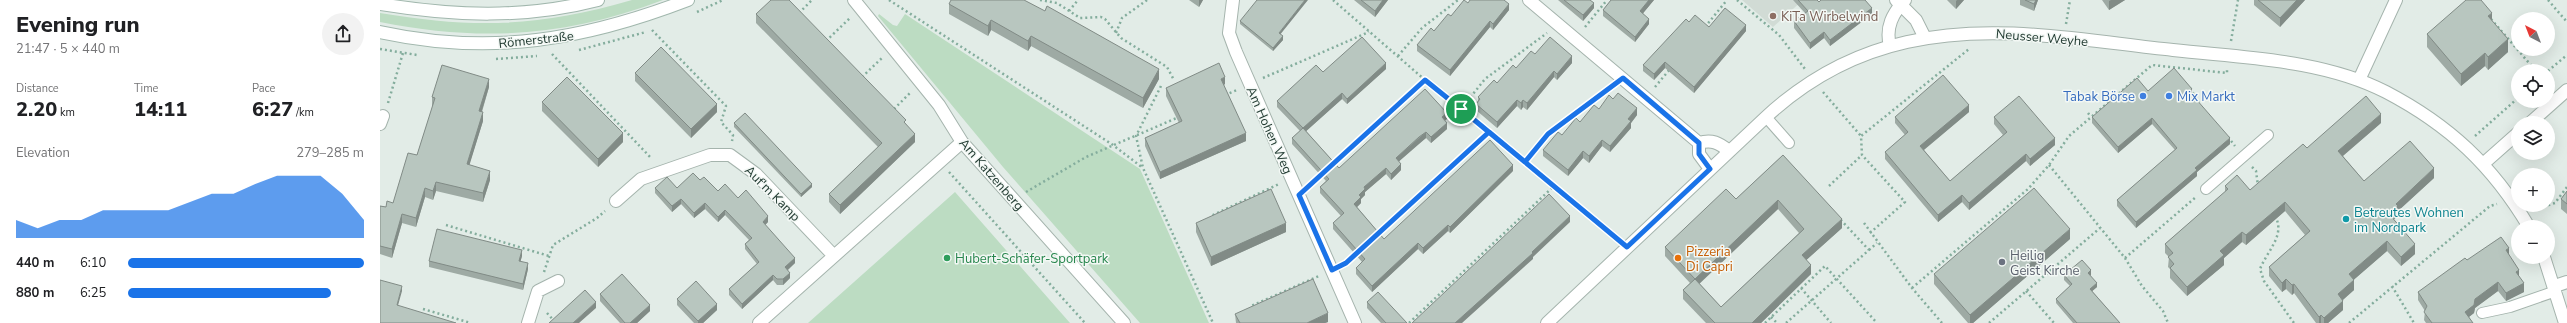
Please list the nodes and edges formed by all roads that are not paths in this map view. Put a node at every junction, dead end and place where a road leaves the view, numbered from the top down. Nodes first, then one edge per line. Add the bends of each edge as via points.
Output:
1 (598, 0) edge
2 (688, 0) edge
3 (1233, 0) edge
4 (1530, 0) edge
5 (2396, 0) edge
6 (1900, 2) edge
7 (380, 4) edge
8 (857, 4) edge
9 (380, 32) edge
10 (1926, 38) junction
11 (1890, 46) junction
12 (2360, 80) junction
13 (2567, 90) edge
14 (2538, 116) edge
15 (1766, 117) junction
16 (2268, 135) dead end
17 (2511, 139) edge
18 (962, 142) junction
19 (1699, 143) junction
20 (1790, 143) dead end
21 (1729, 151) junction
22 (2483, 164) junction
23 (1710, 169) junction
24 (2206, 189) road end
25 (616, 201) road end
26 (2524, 220) edge
27 (834, 256) junction
28 (2547, 264) edge
29 (558, 280) dead end
30 (2567, 282) edge
31 (2556, 288) junction
32 (2482, 313) dead end
33 (528, 323) edge
34 (760, 323) edge
35 (1124, 323) edge
36 (1356, 323) edge
37 (1547, 323) edge
38 (2565, 323) edge

1 - 7 street, Römerstraße via 534,13 489,15
2 - 9 street, Römerstraße via 642,18 598,31 539,41 448,43
3 - 36 street, Am Hohen Weg via 1229,34
4 - 19 street
5 - 12 street
6 - 10 street via 1916,20
6 - 11 street via 1889,28
8 - 18 street, Am Katzenberg via 940,105
10 - 11 street, Neusser Weyhe
10 - 12 street, Neusser Weyhe via 1990,32 2064,38 2302,66
11 - 15 street, Neusser Weyhe via 1844,63 1813,80
12 - 22 street, Neusser Weyhe via 2412,107 2466,144
13 - 14 street
15 - 20 lane
15 - 21 street, Neusser Weyhe
16 - 24 lane
17 - 22 street
18 - 27 street
18 - 35 street, Am Katzenberg
19 - 21 street via 1712,141
19 - 23 street via 1699,154
21 - 23 street, Neusser Weyhe
22 - 26 street, Neusser Weyhe
23 - 37 street, Neusser Weyhe
25 - 27 street, Auf'm Kamp via 642,179 710,155 730,155 756,174
27 - 34 street
28 - 31 street
29 - 33 street via 538,291
30 - 31 street
31 - 32 lane via 2510,307
31 - 38 street

